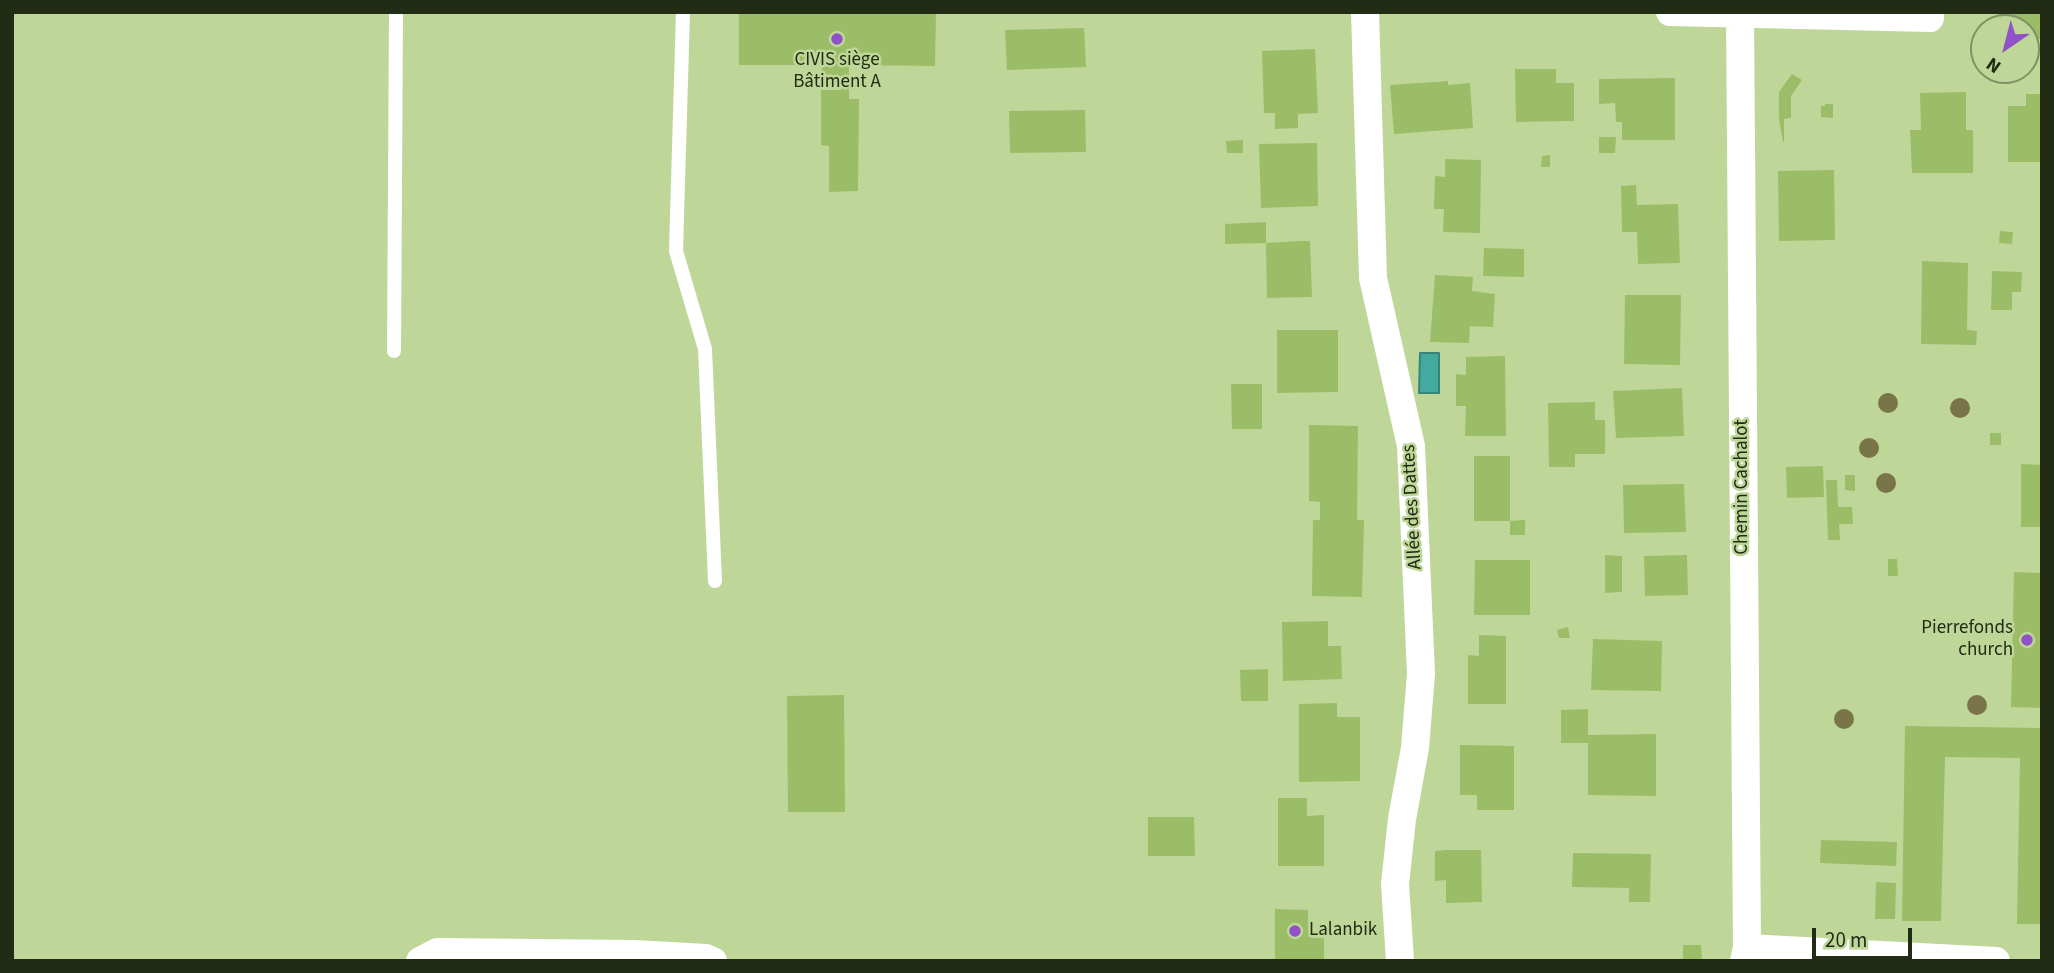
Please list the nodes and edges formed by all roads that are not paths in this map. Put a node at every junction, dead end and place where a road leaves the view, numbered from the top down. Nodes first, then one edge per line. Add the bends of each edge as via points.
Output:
1 (396, 12) edge
2 (684, 12) edge
3 (1365, 12) edge
4 (1670, 12) edge
5 (1930, 12) edge
6 (1740, 13) edge
7 (394, 351) dead end
8 (715, 581) dead end
9 (1745, 954) edge
10 (420, 961) edge
11 (713, 961) edge
12 (1400, 961) edge
13 (1996, 961) edge

1 - 7 lane
2 - 8 lane via 676,251 705,349
3 - 12 street, Allée des Dattes via 1373,278 1411,446 1421,674 1395,884
4 - 6 street
5 - 6 street via 1930,18
6 - 9 street, Chemin Cachalot
9 - 13 street
10 - 11 street via 437,952 634,954

